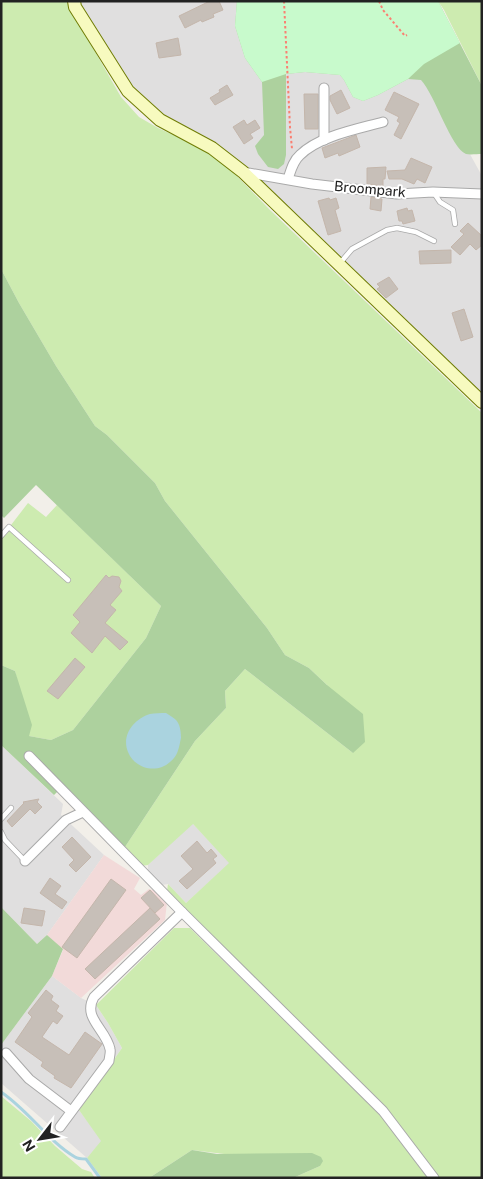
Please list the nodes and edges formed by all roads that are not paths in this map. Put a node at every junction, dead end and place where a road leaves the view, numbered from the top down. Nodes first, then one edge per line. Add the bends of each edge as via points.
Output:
1 (74, 1) edge
2 (324, 88) dead end
3 (383, 122) dead end
4 (324, 140) junction
5 (243, 172) junction
6 (288, 179) junction
7 (433, 192) junction
8 (482, 194) edge
9 (456, 224) dead end
10 (434, 241) dead end
11 (339, 264) junction
12 (482, 402) edge
13 (1, 536) edge
14 (68, 580) dead end
15 (29, 756) dead end
16 (10, 808) dead end
17 (83, 812) junction
18 (1, 819) edge
19 (1, 832) edge
20 (26, 861) joint
21 (182, 912) junction
22 (6, 1053) dead end
23 (71, 1111) junction
24 (60, 1127) dead end
25 (434, 1178) edge

1 - 5 main road via 128,91 160,120 212,148
2 - 4 street
3 - 4 street
4 - 6 street via 300,155
5 - 6 street, Broompark
5 - 11 main road
6 - 7 street, Broompark via 397,194
7 - 8 street, Broompark
7 - 9 lane via 440,202 453,210
10 - 11 lane via 416,232 397,228 387,230 352,249
11 - 12 main road
13 - 14 lane via 9,527
15 - 17 street
16 - 18 lane
17 - 20 street via 66,820
17 - 21 street
19 - 20 lane
21 - 23 street via 90,1004 90,1013 110,1050 109,1061
21 - 25 street via 383,1111
22 - 23 street via 30,1079
23 - 24 street

